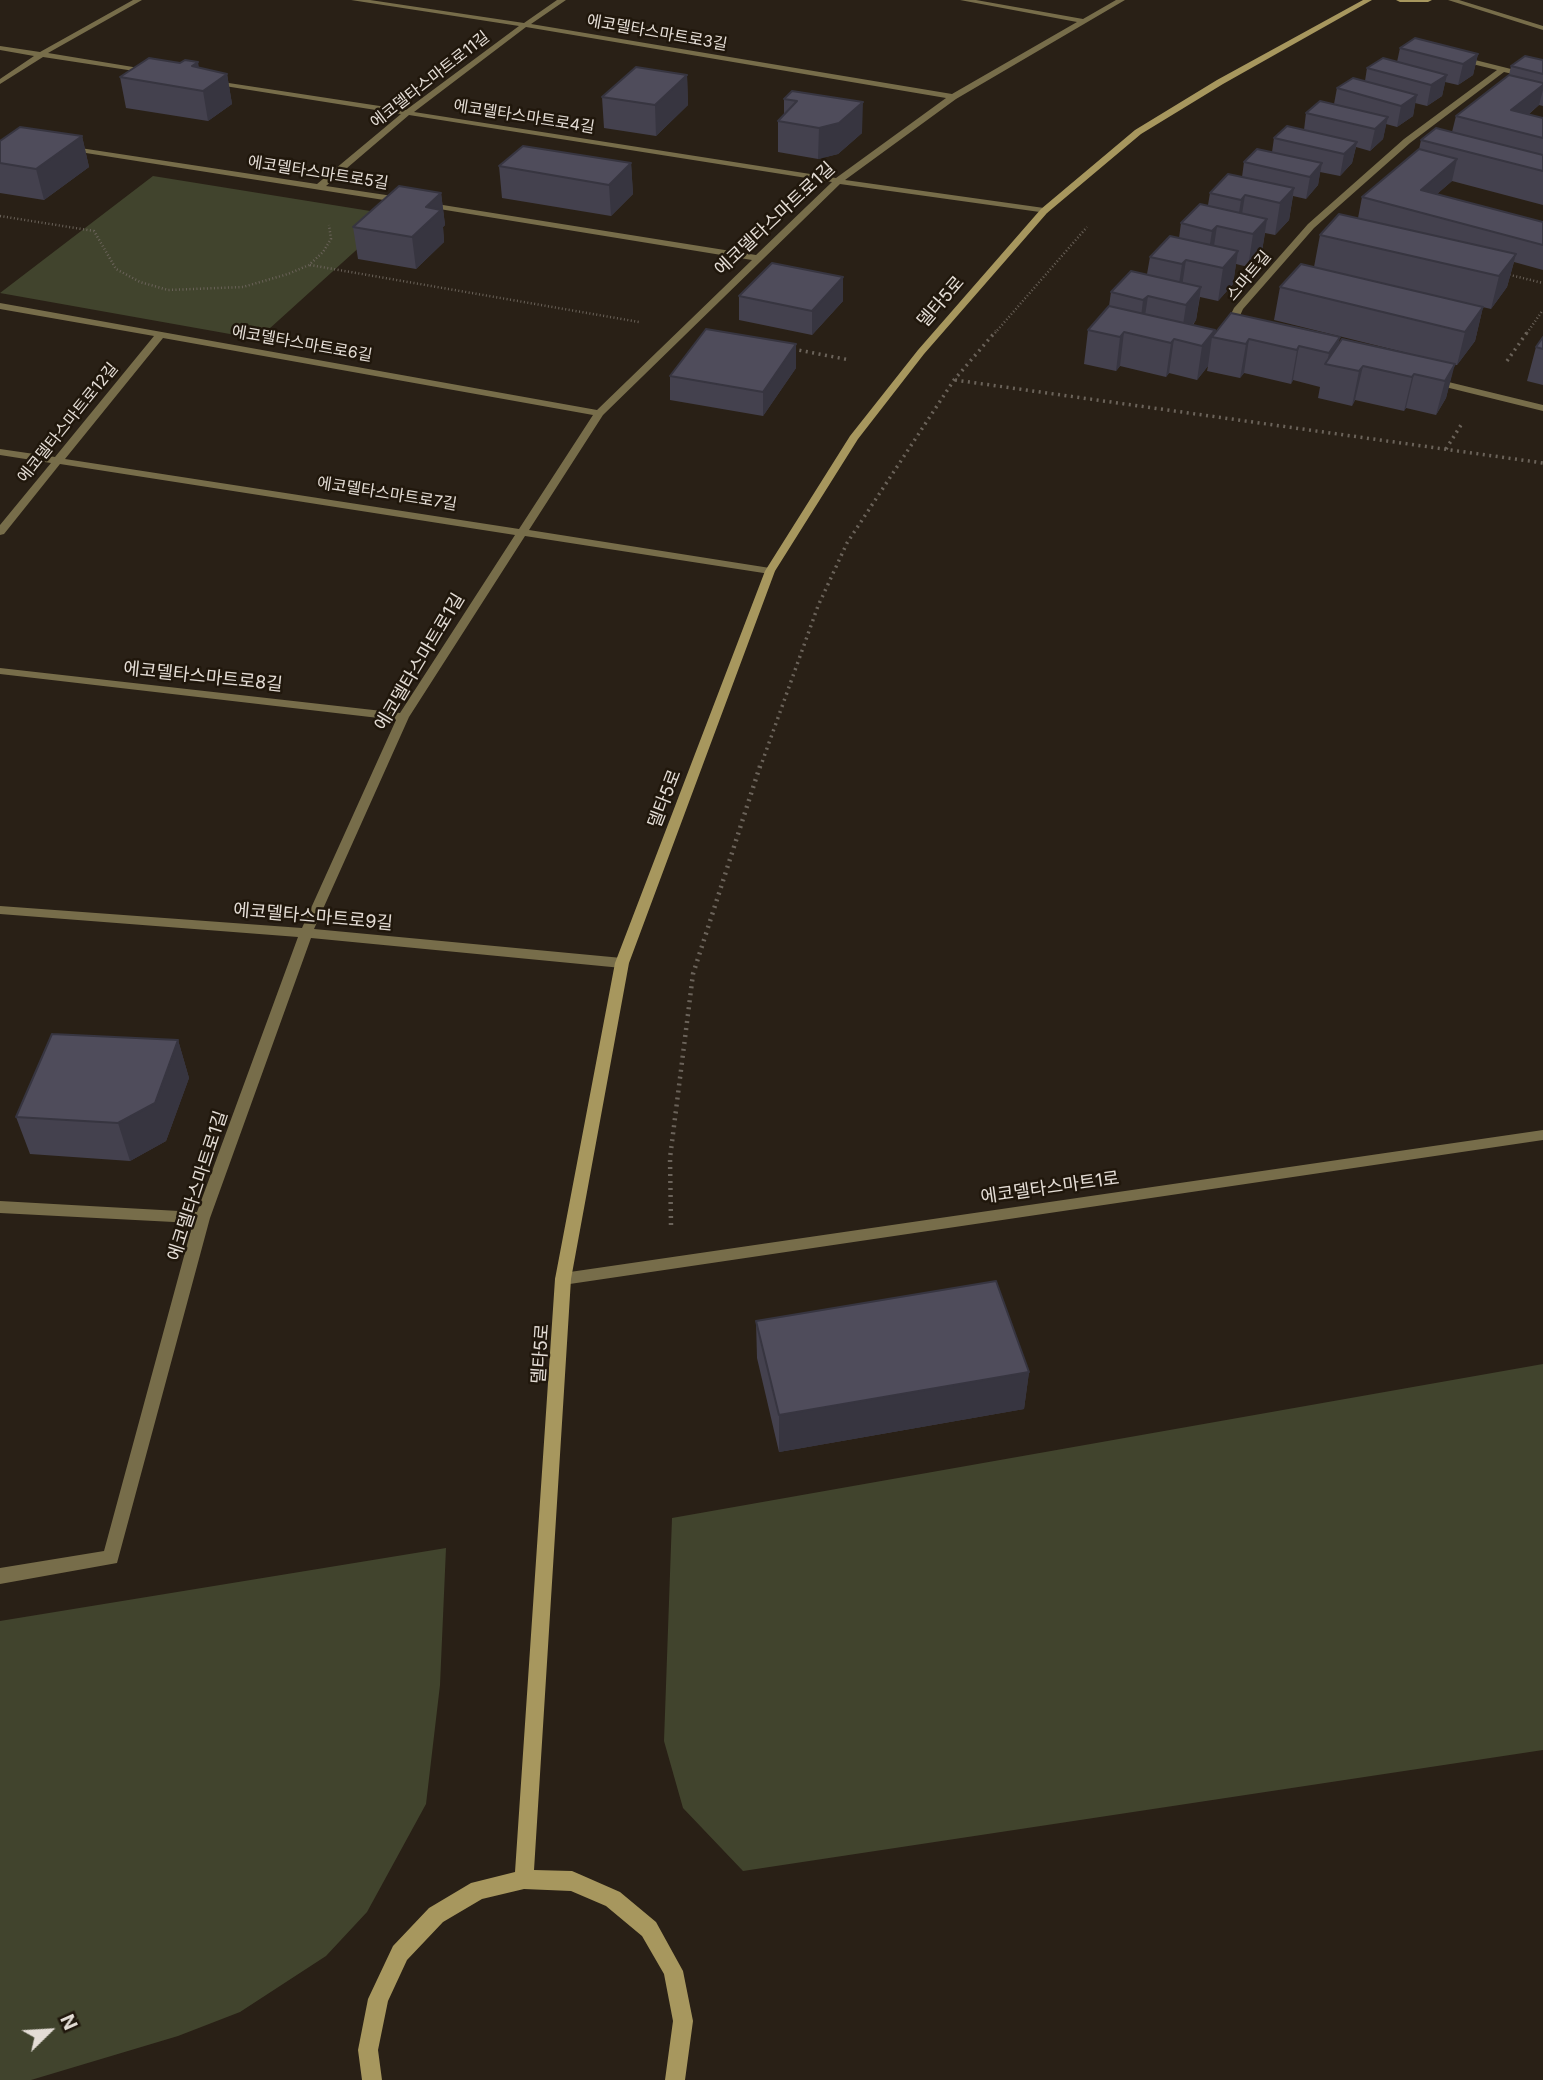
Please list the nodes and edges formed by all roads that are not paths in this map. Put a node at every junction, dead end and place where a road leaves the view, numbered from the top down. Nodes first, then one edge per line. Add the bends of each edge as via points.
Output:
1 (138, 0) edge
2 (355, 0) edge
3 (562, 0) edge
4 (964, 0) edge
5 (1121, 0) edge
6 (1368, 0) edge
7 (1400, 0) edge
8 (1428, 0) edge
9 (1452, 0) edge
10 (1083, 22) junction
11 (525, 24) junction
12 (1543, 28) edge
13 (0, 48) edge
14 (42, 54) junction
15 (1453, 57) edge
16 (1534, 68) edge
17 (1503, 69) junction
18 (164, 74) edge
19 (1525, 75) junction
20 (1543, 79) edge
21 (204, 80) edge
22 (0, 82) edge
23 (953, 97) junction
24 (407, 113) junction
25 (53, 146) edge
26 (838, 181) junction
27 (319, 187) junction
28 (1044, 211) junction
29 (756, 258) junction
30 (0, 306) edge
31 (161, 334) junction
32 (1253, 335) edge
33 (1419, 378) edge
34 (1543, 408) edge
35 (599, 413) junction
36 (0, 452) edge
37 (57, 460) junction
38 (521, 531) junction
39 (0, 532) edge
40 (769, 571) junction
41 (0, 671) edge
42 (403, 717) junction
43 (0, 909) edge
44 (306, 933) junction
45 (622, 963) junction
46 (1543, 1135) edge
47 (0, 1208) edge
48 (202, 1217) junction
49 (563, 1279) junction
50 (0, 1576) edge
51 (524, 1879) junction
52 (372, 2080) edge
53 (675, 2080) edge

1 - 14 street
2 - 11 street, 에코델타스마트로3길
3 - 11 street, 에코델타스마트로11길
4 - 10 street
5 - 10 street, 에코델타스마트로1길
6 - 28 street, 델타5로 via 1138,132
7 - 8 street
9 - 12 street
10 - 23 street, 에코델타스마트로1길
11 - 23 street, 에코델타스마트로3길
11 - 24 street, 에코델타스마트로11길
13 - 14 street
14 - 18 street
14 - 22 street
15 - 17 street
16 - 19 street
17 - 19 street
17 - 32 street, 스마트길 via 1407,141 1311,226 1239,308 1233,320
19 - 20 street
21 - 24 street, 에코델타스마트로4길
23 - 26 street, 에코델타스마트로1길
24 - 26 street, 에코델타스마트로4길
24 - 27 street, 에코델타스마트로11길
25 - 27 street, 에코델타스마트로5길
26 - 28 street, 에코델타스마트로4길
26 - 29 street, 에코델타스마트로1길
27 - 29 street, 에코델타스마트로5길
28 - 40 street, 델타5로 via 921,352 854,438
29 - 35 street, 에코델타스마트로1길
30 - 31 street, 에코델타스마트로6길
31 - 35 street, 에코델타스마트로6길
31 - 37 street, 에코델타스마트로12길
33 - 34 street
35 - 38 street, 에코델타스마트로1길
36 - 37 street, 에코델타스마트로7길
37 - 38 street, 에코델타스마트로7길
37 - 39 street, 에코델타스마트로12길
38 - 40 street, 에코델타스마트로7길
38 - 42 street, 에코델타스마트로1길
40 - 45 street, 델타5로
41 - 42 street, 에코델타스마트로8길
42 - 44 street, 에코델타스마트로1길
43 - 44 street, 에코델타스마트로9길
44 - 45 street, 에코델타스마트로9길
44 - 48 street, 에코델타스마트로1길
45 - 49 street, 델타5로
46 - 49 street, 에코델타스마트1로
47 - 48 street
48 - 50 street, 에코델타스마트로1길 via 111,1558
49 - 51 street, 델타5로
51 - 52 street via 478,1890 436,1915 400,1953 377,1998 368,2050
51 - 53 street via 572,1881 613,1899 649,1929 673,1971 683,2021

